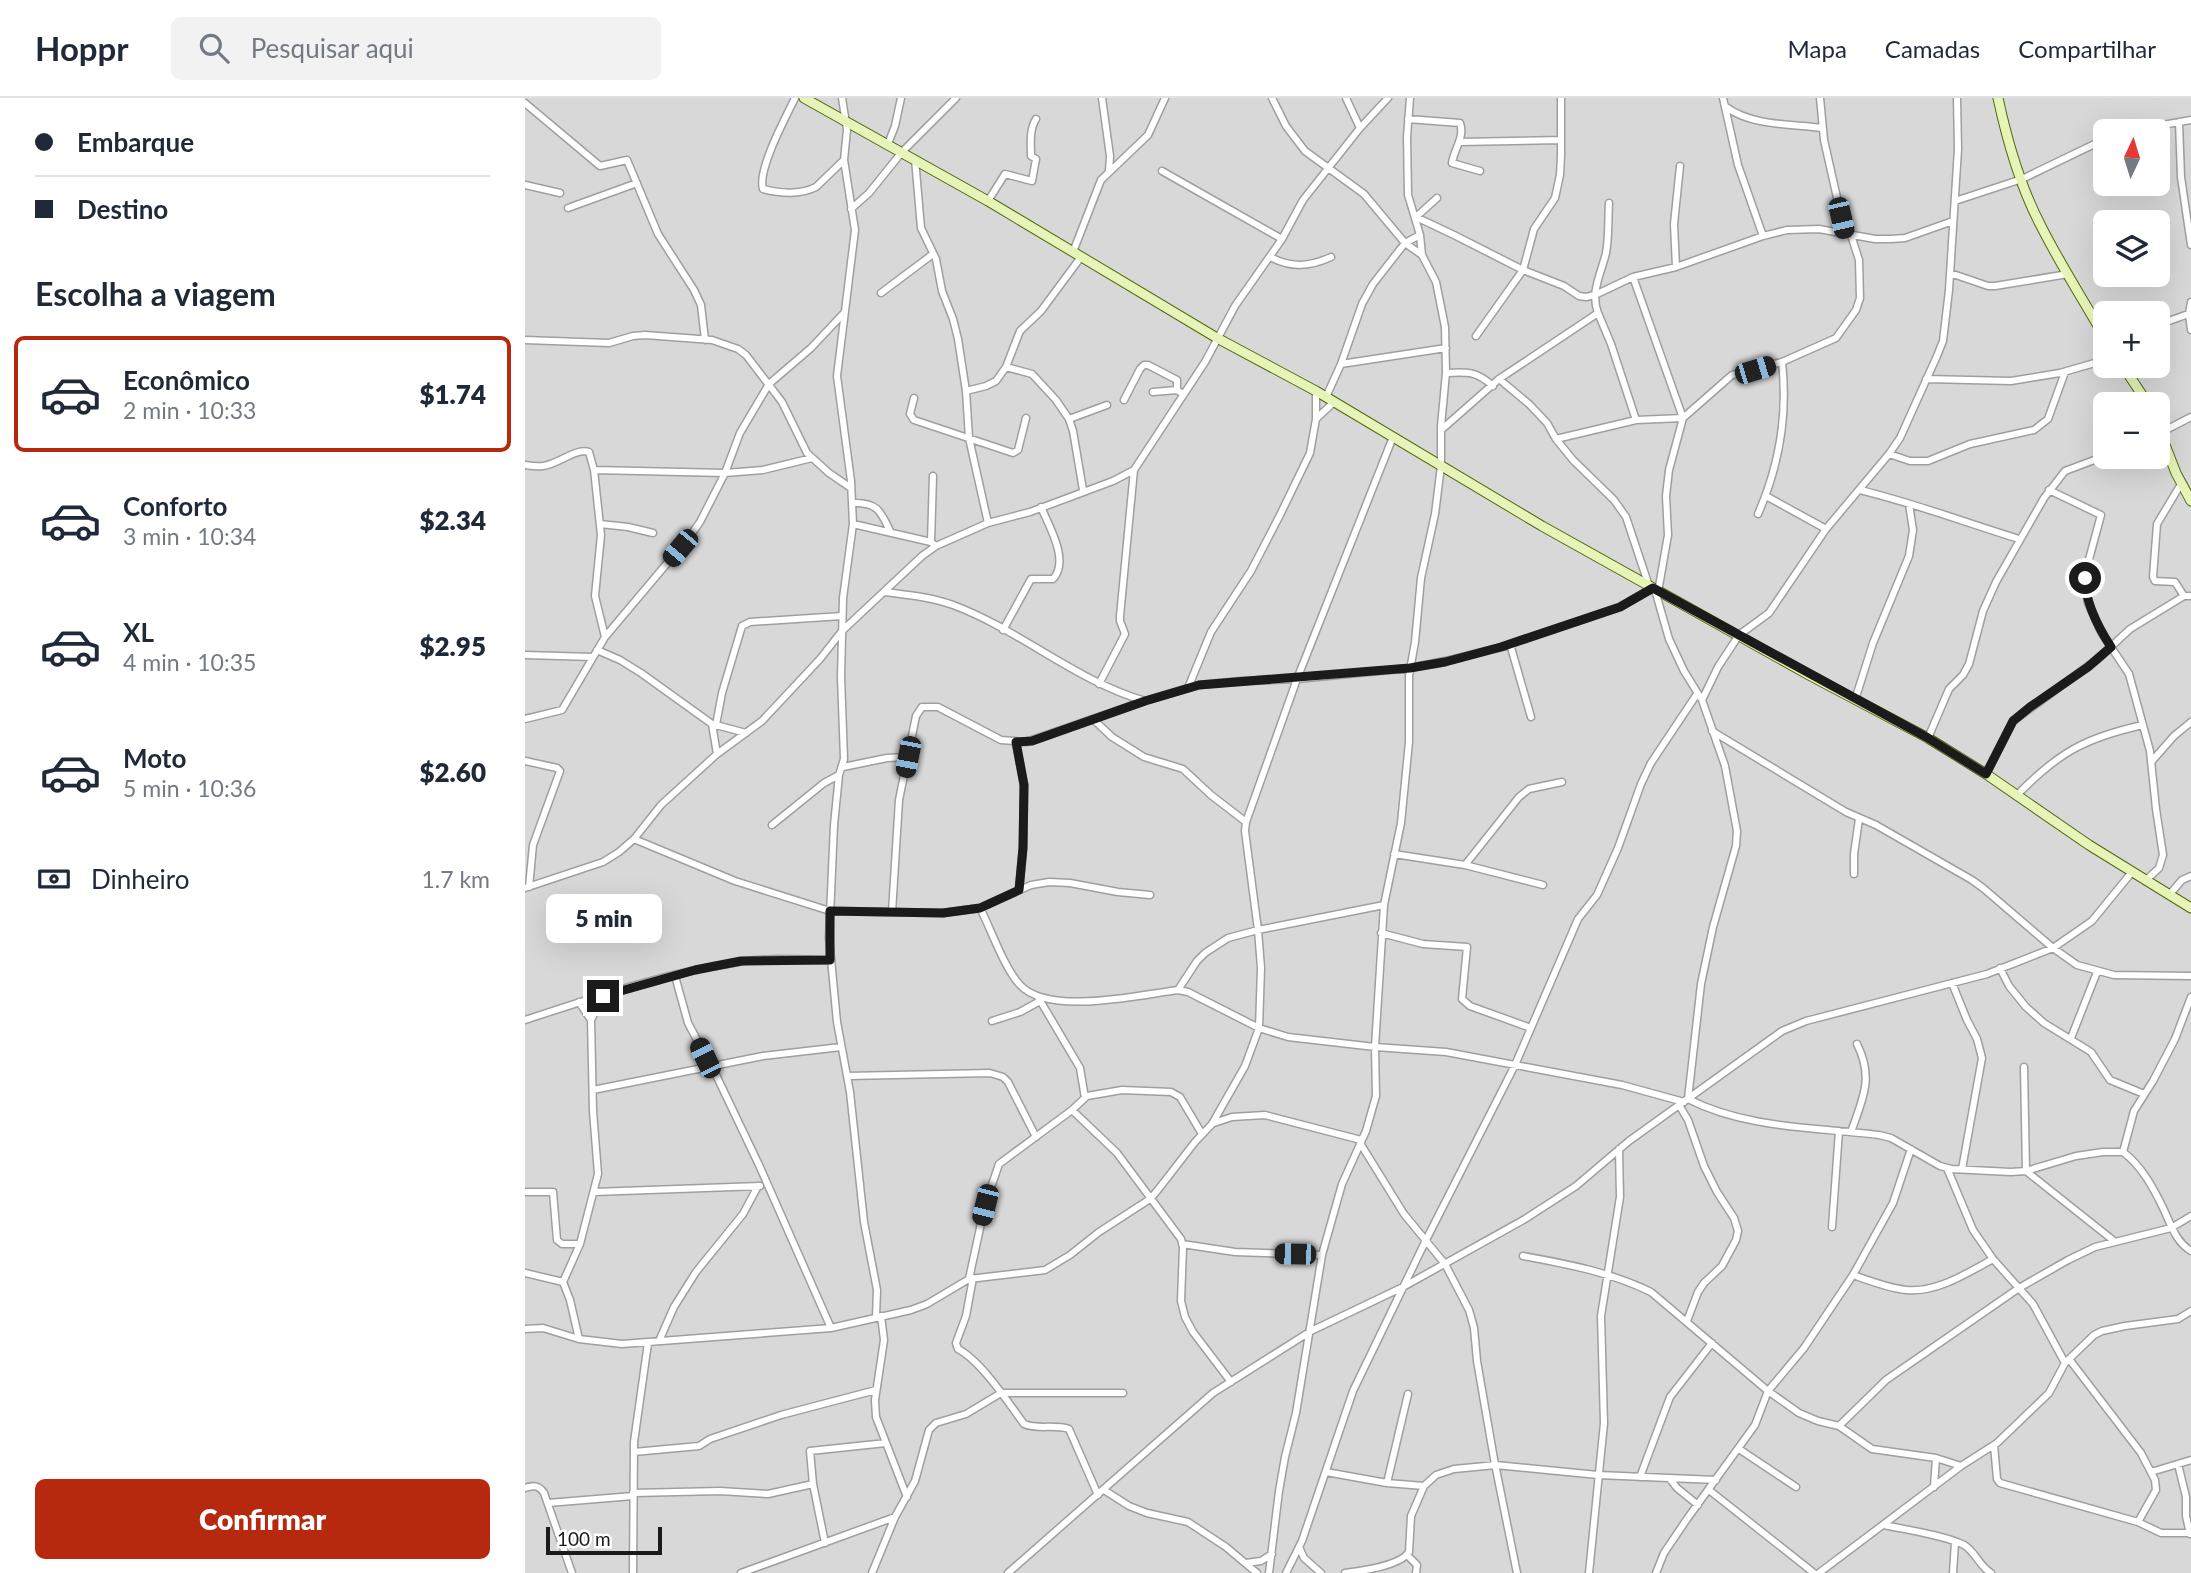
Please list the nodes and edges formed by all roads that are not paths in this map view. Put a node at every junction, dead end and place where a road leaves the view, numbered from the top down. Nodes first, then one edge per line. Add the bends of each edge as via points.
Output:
1 (795, 98) edge
2 (804, 98) edge
3 (842, 98) edge
4 (901, 98) edge
5 (956, 98) edge
6 (1101, 98) edge
7 (1165, 98) edge
8 (1272, 98) edge
9 (1346, 98) edge
10 (1388, 98) edge
11 (1410, 98) edge
12 (1561, 98) edge
13 (1723, 98) edge
14 (1820, 98) edge
15 (1957, 98) edge
16 (1998, 98) edge
17 (525, 103) edge
18 (1725, 107) junction
19 (1408, 118) junction
20 (1036, 119) dead end
21 (2191, 120) edge
22 (845, 121) junction
23 (2179, 122) junction
24 (2170, 124) edge
25 (1360, 128) junction
26 (1822, 128) junction
27 (1562, 140) junction
28 (1459, 142) junction
29 (888, 144) junction
30 (2093, 145) edge
31 (902, 152) junction
32 (915, 159) junction
33 (844, 160) junction
34 (1680, 166) dead end
35 (1327, 167) junction
36 (1109, 171) junction
37 (1162, 171) dead end
38 (1480, 171) dead end
39 (2022, 179) junction
40 (637, 183) junction
41 (525, 185) edge
42 (560, 193) dead end
43 (1437, 198) dead end
44 (988, 201) junction
45 (1955, 201) junction
46 (1609, 203) dead end
47 (568, 208) dead end
48 (851, 209) junction
49 (1416, 218) junction
50 (1953, 221) junction
51 (1848, 234) junction
52 (1420, 235) junction
53 (1763, 236) junction
54 (1283, 239) junction
55 (1405, 243) junction
56 (2191, 245) edge
57 (933, 254) junction
58 (1077, 254) junction
59 (1422, 255) junction
60 (1270, 257) junction
61 (1331, 257) dead end
62 (1676, 267) junction
63 (1523, 270) junction
64 (1950, 273) junction
65 (2068, 274) junction
66 (1633, 276) junction
67 (881, 293) dead end
68 (1595, 295) junction
69 (2191, 302) edge
70 (1598, 313) junction
71 (2190, 313) edge
72 (843, 314) junction
73 (2093, 317) edge
74 (2170, 320) edge
75 (2191, 330) edge
76 (1476, 336) dead end
77 (1217, 338) junction
78 (525, 340) edge
79 (705, 340) junction
80 (1446, 348) junction
81 (1782, 362) junction
82 (1342, 364) junction
83 (2093, 364) edge
84 (1006, 367) junction
85 (2065, 372) junction
86 (1446, 373) junction
87 (1499, 379) junction
88 (1926, 379) junction
89 (769, 384) junction
90 (1493, 386) junction
91 (966, 390) junction
92 (1177, 390) junction
93 (1316, 391) junction
94 (1153, 392) dead end
95 (1184, 396) junction
96 (913, 398) dead end
97 (1330, 399) junction
98 (1124, 400) dead end
99 (1107, 405) dead end
100 (2191, 417) edge
101 (1026, 418) dead end
102 (1683, 418) junction
103 (1069, 419) junction
104 (1316, 419) junction
105 (1636, 420) junction
106 (2170, 429) edge
107 (1441, 430) junction
108 (1393, 437) junction
109 (969, 439) junction
110 (1556, 439) junction
111 (1889, 454) junction
112 (812, 458) junction
113 (2093, 460) edge
114 (2170, 460) edge
115 (525, 464) edge
116 (1441, 466) junction
117 (594, 470) junction
118 (1134, 470) junction
119 (725, 473) junction
120 (933, 476) dead end
121 (2181, 484) junction
122 (851, 488) junction
123 (1083, 490) junction
124 (1860, 490) junction
125 (2049, 490) junction
126 (1766, 496) junction
127 (2191, 501) edge
128 (853, 503) junction
129 (1909, 504) junction
130 (1041, 507) junction
131 (1758, 514) dead end
132 (988, 523) junction
133 (600, 524) junction
134 (853, 524) junction
135 (1826, 529) junction
136 (653, 533) dead end
137 (891, 533) junction
138 (2019, 539) junction
139 (933, 544) junction
140 (1654, 589) junction
141 (885, 592) junction
142 (2188, 596) edge
143 (842, 616) junction
144 (1003, 629) junction
145 (842, 631) junction
146 (1739, 635) junction
147 (605, 637) junction
148 (1510, 644) junction
149 (2111, 647) junction
150 (595, 654) junction
151 (525, 655) edge
152 (1410, 668) junction
153 (1297, 679) junction
154 (1099, 684) junction
155 (1188, 688) junction
156 (1697, 694) junction
157 (1125, 695) junction
158 (1702, 700) junction
159 (1855, 700) junction
160 (1145, 701) junction
161 (1129, 708) junction
162 (1531, 717) dead end
163 (525, 719) edge
164 (1094, 720) junction
165 (2191, 723) edge
166 (714, 725) junction
167 (2143, 725) junction
168 (1712, 732) junction
169 (746, 733) junction
170 (1928, 738) junction
171 (1016, 742) junction
172 (717, 754) junction
173 (908, 757) junction
174 (525, 761) edge
175 (2152, 761) junction
176 (843, 767) junction
177 (1986, 774) junction
178 (839, 775) junction
179 (1562, 782) dead end
180 (2016, 796) junction
181 (1859, 819) junction
182 (1246, 822) junction
183 (772, 825) dead end
184 (634, 839) junction
185 (1394, 854) junction
186 (1465, 865) junction
187 (2132, 872) junction
188 (1854, 874) dead end
189 (2191, 876) edge
190 (2145, 881) junction
191 (1543, 885) dead end
192 (527, 887) edge
193 (1019, 890) junction
194 (1150, 895) dead end
195 (2169, 895) junction
196 (1384, 905) junction
197 (980, 908) junction
198 (2191, 908) edge
199 (830, 911) junction
200 (892, 912) junction
201 (1258, 930) junction
202 (1381, 933) junction
203 (2053, 948) junction
204 (830, 960) junction
205 (2000, 968) junction
206 (2097, 972) junction
207 (675, 976) junction
208 (2191, 976) edge
209 (1952, 983) junction
210 (1178, 990) junction
211 (603, 996) junction
212 (2191, 997) edge
213 (1039, 999) junction
214 (579, 1002) junction
215 (525, 1020) edge
216 (591, 1020) junction
217 (992, 1021) dead end
218 (1259, 1028) junction
219 (1531, 1028) junction
220 (2071, 1038) junction
221 (1857, 1044) dead end
222 (841, 1047) junction
223 (1375, 1047) junction
224 (1515, 1065) junction
225 (711, 1067) junction
226 (2024, 1067) dead end
227 (847, 1076) junction
228 (593, 1090) junction
229 (2144, 1094) junction
230 (1085, 1098) junction
231 (1684, 1102) junction
232 (1073, 1110) junction
233 (1212, 1124) junction
234 (1839, 1130) junction
235 (1851, 1132) junction
236 (1202, 1134) junction
237 (1036, 1137) junction
238 (1361, 1142) junction
239 (1619, 1149) junction
240 (1911, 1149) junction
241 (2123, 1152) junction
242 (1947, 1168) junction
243 (1962, 1169) junction
244 (2026, 1171) junction
245 (758, 1186) junction
246 (768, 1186) junction
247 (525, 1192) edge
248 (594, 1192) junction
249 (1150, 1199) junction
250 (2191, 1216) edge
251 (1832, 1227) dead end
252 (2171, 1228) junction
253 (1425, 1241) junction
254 (2114, 1241) junction
255 (580, 1244) junction
256 (1182, 1244) junction
257 (2191, 1251) edge
258 (1322, 1255) junction
259 (1523, 1256) dead end
260 (1993, 1259) junction
261 (1445, 1264) junction
262 (525, 1273) edge
263 (1607, 1273) junction
264 (1853, 1275) junction
265 (971, 1278) junction
266 (563, 1282) junction
267 (1403, 1287) junction
268 (2019, 1288) junction
269 (2191, 1311) edge
270 (878, 1316) junction
271 (1688, 1321) junction
272 (575, 1322) junction
273 (525, 1328) edge
274 (831, 1328) junction
275 (1311, 1331) junction
276 (559, 1333) junction
277 (579, 1339) junction
278 (659, 1341) junction
279 (648, 1343) junction
280 (1712, 1343) junction
281 (2067, 1361) junction
282 (1231, 1382) junction
283 (876, 1390) junction
284 (1768, 1391) junction
285 (1001, 1393) junction
286 (1123, 1393) dead end
287 (1408, 1394) dead end
288 (1839, 1426) junction
289 (886, 1443) junction
290 (1994, 1446) junction
291 (1739, 1448) junction
292 (634, 1452) junction
293 (1936, 1458) junction
294 (2191, 1460) edge
295 (2178, 1464) junction
296 (1496, 1465) junction
297 (1961, 1466) junction
298 (1326, 1472) junction
299 (2151, 1472) junction
300 (1598, 1475) junction
301 (1640, 1477) junction
302 (1670, 1479) junction
303 (1716, 1480) junction
304 (1387, 1483) junction
305 (813, 1484) junction
306 (1111, 1484) junction
307 (1424, 1486) junction
308 (1796, 1487) dead end
309 (1934, 1487) junction
310 (525, 1488) edge
311 (1709, 1490) junction
312 (1101, 1493) junction
313 (633, 1494) junction
314 (907, 1497) junction
315 (1114, 1497) junction
316 (2188, 1500) edge
317 (548, 1503) junction
318 (1697, 1505) junction
319 (895, 1517) junction
320 (2138, 1522) junction
321 (1884, 1525) junction
322 (2190, 1534) edge
323 (1955, 1542) junction
324 (825, 1543) junction
325 (1299, 1547) junction
326 (1272, 1554) junction
327 (1407, 1555) junction
328 (1304, 1558) junction
329 (1292, 1559) junction
330 (1245, 1563) junction
331 (1834, 1563) junction
332 (572, 1573) edge
333 (633, 1573) edge
334 (745, 1573) edge
335 (872, 1573) edge
336 (1008, 1573) edge
337 (1257, 1573) edge
338 (1269, 1573) edge
339 (1286, 1573) edge
340 (1321, 1573) edge
341 (1345, 1573) edge
342 (1416, 1573) edge
343 (1517, 1573) edge
344 (1589, 1573) edge
345 (1656, 1573) edge
346 (1817, 1573) edge
347 (1835, 1573) edge
348 (1953, 1573) edge
349 (1991, 1573) edge

1 - 33 street via 771,151 763,189 811,190
2 - 22 street
3 - 22 street
4 - 29 street
5 - 31 street
6 - 36 street
7 - 36 street via 1148,135
8 - 35 street via 1299,145
9 - 25 street
10 - 25 street
11 - 19 street
12 - 27 street
13 - 18 street
14 - 26 street
15 - 45 street
16 - 39 street
17 - 40 street via 600,166 627,160
18 - 26 street via 1753,120
18 - 53 street via 1738,165
19 - 28 street via 1460,123
19 - 49 street via 1408,195
20 - 44 street via 1031,133 1032,181 1005,174
21 - 23 street
22 - 29 street
22 - 33 street
23 - 24 street
23 - 56 street
25 - 35 street
26 - 51 street
27 - 28 street
27 - 63 street via 1555,198 1534,229
28 - 38 street via 1452,163
29 - 31 street
30 - 39 street
31 - 32 street
31 - 48 street
32 - 44 street
32 - 57 street via 921,228
33 - 48 street
34 - 62 street via 1674,224
35 - 54 street
35 - 55 street via 1364,194
36 - 58 street via 1097,188
37 - 54 street
39 - 45 street
39 - 65 street via 2040,225
40 - 47 street
40 - 79 street via 658,234 701,306
41 - 42 street
43 - 49 street
44 - 58 street
45 - 50 street
46 - 68 street via 1605,255
48 - 72 street via 855,230
49 - 52 street
49 - 63 street
50 - 51 street via 1891,240
50 - 64 street
51 - 53 street via 1806,229
51 - 81 street via 1859,260 1856,310 1836,338
52 - 55 street
52 - 59 street
53 - 62 street
54 - 60 street
55 - 59 street
55 - 82 street via 1368,293
57 - 67 street
57 - 91 street via 958,339
58 - 77 street
58 - 84 street via 1041,311 1020,331
59 - 80 street via 1436,282
60 - 61 street via 1293,265
60 - 77 street
62 - 66 street
63 - 68 street via 1579,296
63 - 76 street
64 - 65 street via 1989,286
64 - 88 street via 1943,341
65 - 73 street
66 - 68 street
66 - 102 street
68 - 70 street
69 - 71 street
70 - 87 street
70 - 105 street
71 - 74 street
71 - 75 street
72 - 89 street
72 - 122 street via 837,376
77 - 93 street
77 - 95 street
78 - 79 street via 609,343 645,335
79 - 89 street via 738,349
80 - 82 street
80 - 86 street
81 - 102 street via 1732,375
81 - 126 street via 1779,455
82 - 97 street
83 - 85 street
84 - 91 street via 996,382
84 - 103 street via 1032,374
85 - 88 street via 2011,381
85 - 111 street via 2048,419 2034,430 1970,444 1928,461
86 - 90 street via 1470,372
86 - 107 street
87 - 90 street
87 - 110 street via 1529,404
88 - 111 street
89 - 112 street
89 - 119 street via 740,433
90 - 107 street
91 - 109 street
92 - 94 street
92 - 95 street
92 - 98 street via 1177,380 1144,365
93 - 97 street
93 - 104 street
95 - 118 street
96 - 109 street via 910,417
97 - 104 street
97 - 108 street
99 - 103 street
100 - 106 street
101 - 109 street via 1016,452
102 - 105 street
102 - 140 street via 1669,470 1668,535
103 - 123 street
104 - 155 street via 1310,453 1293,489 1251,571 1211,632
105 - 110 street
107 - 116 street
108 - 116 street
108 - 153 street
109 - 132 street
110 - 140 street via 1626,517
111 - 124 street
112 - 119 street via 763,470
112 - 122 street
113 - 125 street via 2065,471
114 - 121 street
115 - 117 street via 544,466 586,451
116 - 140 street
116 - 152 street
117 - 119 street
117 - 133 street
118 - 123 street
118 - 154 street via 1119,621 1125,634
119 - 147 street via 691,536
120 - 139 street
121 - 127 street
121 - 142 street via 2157,524 2153,577 2175,582
122 - 128 street
123 - 130 street
124 - 129 street
124 - 135 street
125 - 138 street
125 - 149 street via 2101,515 2085,587 2088,603
126 - 131 street
126 - 135 street
128 - 134 street
128 - 137 street via 874,506
129 - 138 street
129 - 159 street via 1913,530 1909,556
130 - 132 street
130 - 144 street via 1058,549 1057,575 1031,579
132 - 139 street
133 - 136 street
133 - 147 street via 595,596
134 - 137 street
134 - 143 street
135 - 146 street via 1769,613
137 - 139 street
138 - 170 street via 1983,611 1969,664 1949,689
139 - 141 street
140 - 146 street
140 - 148 street via 1620,607
140 - 156 street via 1669,639
141 - 144 street via 952,605
141 - 145 street
142 - 149 street via 2130,629
143 - 145 street
143 - 166 street via 742,626
144 - 154 street
145 - 169 street
145 - 176 street
146 - 158 street
146 - 159 street
147 - 150 street
148 - 152 street
148 - 162 street
149 - 167 street via 2129,674
149 - 177 street via 2013,721
150 - 151 street
150 - 163 street via 562,710
150 - 166 street via 620,660
152 - 153 street
152 - 185 street via 1406,780
153 - 155 street
153 - 182 street
154 - 157 street
155 - 160 street
156 - 158 street
156 - 219 street via 1651,763 1597,895 1578,919
157 - 160 street
157 - 161 street
158 - 168 street
159 - 170 street
160 - 161 street
161 - 164 street
164 - 171 street
164 - 182 street via 1145,757 1183,769
165 - 175 street
166 - 169 street
166 - 172 street
167 - 175 street
167 - 180 street via 2083,744 2041,771
168 - 181 street
168 - 231 street via 1727,773 1737,839 1700,984
169 - 172 street
170 - 177 street
171 - 173 street via 1001,740 927,705 916,716
171 - 193 street via 1024,785
172 - 184 street via 661,805
173 - 176 street
173 - 200 street via 899,800
174 - 192 street via 560,771 533,845
175 - 190 street via 2163,855 2159,868
176 - 178 street
177 - 180 street
178 - 183 street
178 - 199 street
179 - 186 street via 1529,789 1519,797
180 - 187 street
181 - 188 street
181 - 203 street via 1983,888
182 - 201 street
184 - 192 street via 603,862
184 - 199 street via 735,881
185 - 186 street
185 - 196 street
186 - 191 street
187 - 190 street
187 - 203 street via 2092,921
189 - 195 street
190 - 195 street
193 - 194 street via 1048,882
193 - 197 street
195 - 198 street
196 - 201 street
196 - 202 street
197 - 200 street
197 - 213 street via 1010,970 1021,986
199 - 200 street
199 - 204 street
201 - 210 street via 1228,938 1205,953
201 - 218 street
202 - 219 street via 1467,947 1462,999
202 - 223 street
203 - 205 street
203 - 206 street
204 - 207 street via 741,961
204 - 222 street
205 - 209 street
205 - 220 street via 2027,1007
206 - 208 street
206 - 220 street
207 - 211 street
207 - 225 street via 688,1023
209 - 231 street via 1792,1026
209 - 243 street via 1982,1058
210 - 213 street via 1063,1002
210 - 218 street
211 - 214 street
211 - 216 street
212 - 229 street via 2175,1039
213 - 217 street via 1020,1013
213 - 230 street via 1080,1068
214 - 215 street
214 - 216 street
216 - 228 street
218 - 223 street via 1288,1037
218 - 233 street via 1245,1066
219 - 224 street
220 - 229 street via 2091,1052 2109,1080
221 - 235 street via 1864,1059 1866,1086
222 - 225 street
222 - 227 street
223 - 224 street via 1445,1052
223 - 238 street via 1375,1096
224 - 231 street
224 - 253 street
225 - 228 street
225 - 246 street
226 - 244 street
227 - 237 street via 999,1075 1008,1082
227 - 270 street
228 - 248 street via 598,1174
229 - 241 street via 2134,1111
230 - 232 street
230 - 236 street via 1122,1090 1171,1092 1180,1097
231 - 234 street via 1735,1118
231 - 239 street
231 - 271 street via 1705,1166 1738,1231 1722,1266 1694,1300
232 - 237 street
232 - 249 street via 1117,1153
233 - 236 street
233 - 238 street via 1232,1117 1265,1115
234 - 235 street
234 - 251 street
235 - 240 street via 1891,1138
236 - 249 street
237 - 265 street via 996,1169
238 - 253 street
238 - 258 street via 1342,1184
239 - 261 street via 1576,1186
239 - 263 street via 1619,1197
240 - 242 street
240 - 264 street via 1893,1203
241 - 244 street via 2076,1156
241 - 252 street via 2138,1166
242 - 243 street
242 - 260 street via 1973,1230
243 - 244 street
244 - 254 street
245 - 246 street
245 - 248 street
245 - 278 street via 743,1214 696,1272
246 - 274 street
247 - 255 street via 553,1192 557,1240
248 - 255 street
249 - 256 street
249 - 265 street via 1045,1270
250 - 252 street
252 - 254 street
252 - 257 street
253 - 261 street
253 - 267 street
254 - 268 street via 2068,1259
255 - 266 street
256 - 258 street via 1235,1252
256 - 282 street via 1185,1317
258 - 275 street
259 - 263 street
260 - 264 street via 1924,1289 1898,1289
260 - 268 street
261 - 267 street
261 - 296 street via 1474,1328
262 - 266 street
263 - 271 street via 1651,1292
263 - 300 street via 1601,1316 1604,1423
264 - 284 street via 1804,1348
265 - 270 street via 927,1304
265 - 285 street via 970,1302 957,1347
266 - 272 street
267 - 275 street
267 - 298 street via 1353,1391
268 - 281 street
268 - 288 street via 1886,1380
269 - 281 street via 2178,1319 2102,1331
270 - 274 street
270 - 283 street via 884,1340
271 - 280 street
272 - 276 street
272 - 277 street
273 - 276 street
274 - 278 street
275 - 282 street
275 - 326 street via 1279,1490
276 - 277 street
277 - 279 street
278 - 279 street
279 - 292 street
280 - 284 street
280 - 301 street via 1670,1397
281 - 290 street via 2049,1394
281 - 299 street
282 - 306 street
283 - 289 street via 876,1417
283 - 292 street via 781,1415 699,1446
284 - 288 street via 1799,1413
284 - 291 street via 1755,1425
285 - 286 street
285 - 312 street via 1024,1424 1069,1429
285 - 314 street via 966,1415 931,1426
287 - 304 street
288 - 293 street via 1872,1449
289 - 305 street via 810,1451
289 - 314 street
290 - 297 street
290 - 320 street via 2000,1483
291 - 303 street
291 - 308 street
292 - 313 street
293 - 297 street
293 - 309 street
294 - 295 street
295 - 299 street
295 - 316 street
296 - 300 street
296 - 307 street via 1454,1469 1436,1475
296 - 343 street
297 - 309 street
298 - 304 street
298 - 325 street
299 - 320 street via 2156,1490
300 - 301 street
300 - 344 street
301 - 302 street
302 - 303 street
302 - 318 street
303 - 311 street
304 - 307 street
305 - 313 street via 768,1494
305 - 324 street
306 - 312 street
306 - 315 street
307 - 327 street via 1411,1516
309 - 321 street
310 - 317 street via 540,1487
311 - 318 street
311 - 346 street
312 - 315 street
312 - 336 street
313 - 317 street
313 - 333 street
314 - 319 street
315 - 330 street via 1147,1513 1188,1521
316 - 322 street
317 - 332 street
318 - 345 street
319 - 324 street
319 - 335 street
320 - 322 street via 2161,1533
321 - 323 street
321 - 331 street
323 - 348 street
323 - 349 street via 1969,1549
324 - 334 street
325 - 328 street
325 - 329 street
326 - 330 street
326 - 338 street
327 - 341 street
327 - 342 street via 1417,1564
328 - 329 street
328 - 340 street
329 - 339 street
330 - 337 street
331 - 346 street
331 - 347 street

